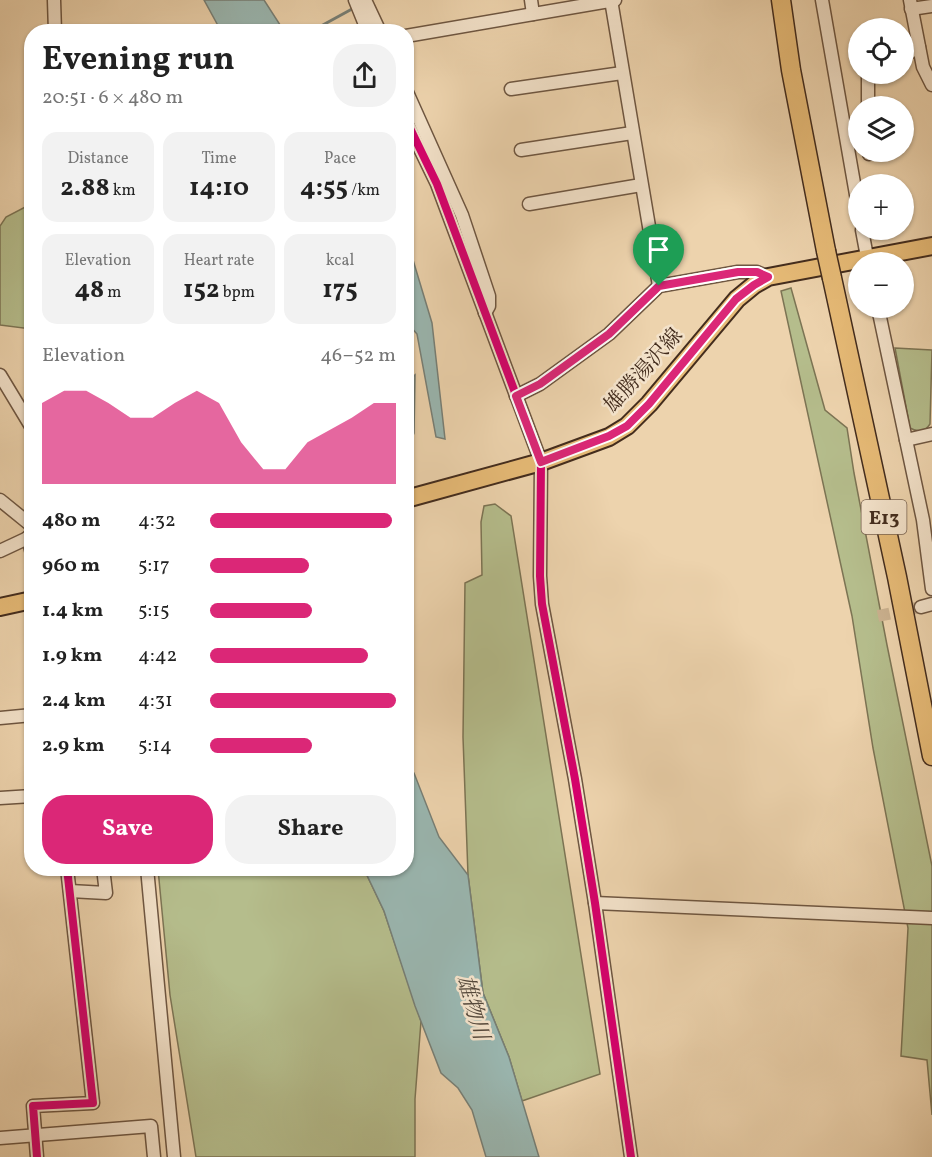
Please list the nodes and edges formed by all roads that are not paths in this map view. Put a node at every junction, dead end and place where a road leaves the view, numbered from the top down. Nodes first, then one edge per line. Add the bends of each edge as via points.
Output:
1 (54, 0) edge
2 (355, 0) edge
3 (366, 0) edge
4 (531, 0) edge
5 (612, 0) edge
6 (781, 0) edge
7 (822, 0) edge
8 (910, 5) edge
9 (932, 6) edge
10 (533, 14) junction
11 (55, 24) edge
12 (366, 24) edge
13 (376, 24) edge
14 (414, 35) edge
15 (919, 47) junction
16 (914, 50) edge
17 (622, 73) junction
18 (931, 79) edge
19 (511, 90) dead end
20 (414, 108) edge
21 (632, 134) junction
22 (414, 137) edge
23 (521, 150) dead end
24 (852, 174) edge
25 (641, 185) junction
26 (529, 204) dead end
27 (932, 246) edge
28 (905, 252) edge
29 (848, 263) edge
30 (768, 277) junction
31 (659, 286) junction
32 (485, 313) junction
33 (880, 318) edge
34 (0, 375) edge
35 (516, 396) junction
36 (24, 415) edge
37 (932, 434) edge
38 (906, 440) junction
39 (541, 462) junction
40 (414, 497) edge
41 (0, 500) edge
42 (24, 526) edge
43 (24, 537) edge
44 (0, 551) edge
45 (932, 589) edge
46 (24, 602) edge
47 (0, 608) edge
48 (24, 716) edge
49 (0, 718) edge
50 (932, 756) edge
51 (24, 796) edge
52 (0, 798) edge
53 (68, 876) edge
54 (104, 876) edge
55 (148, 876) edge
56 (70, 891) junction
57 (595, 903) junction
58 (932, 918) edge
59 (36, 1136) junction
60 (0, 1138) edge
61 (37, 1157) edge
62 (154, 1157) edge
63 (174, 1157) edge
64 (631, 1157) edge

1 - 11 street
2 - 12 street
3 - 13 street
4 - 10 street
5 - 10 street
5 - 17 street
6 - 50 highway, E13, bridge via 826,251
7 - 24 street
8 - 9 street
8 - 15 street
10 - 14 street
15 - 16 street
15 - 18 street via 923,67
17 - 19 street
17 - 21 street
20 - 32 street via 462,215 489,296
21 - 23 street
21 - 25 street
22 - 32 street via 437,184
25 - 26 street
25 - 31 street
27 - 28 main road, 雄勝湯沢線
29 - 30 main road, 雄勝湯沢線
30 - 31 street via 757,272 738,272
30 - 39 main road, 雄勝湯沢線 via 736,299 627,426
31 - 35 street via 609,334 540,384
32 - 35 street
33 - 38 street
34 - 36 street
35 - 39 street
37 - 38 street
38 - 45 street
39 - 40 main road, 雄勝湯沢線
39 - 57 street via 542,604
41 - 42 street
43 - 44 street
46 - 47 main road
48 - 49 street
51 - 52 street
53 - 56 street
54 - 56 street via 106,893
55 - 63 street
56 - 59 street via 93,1103 33,1106
57 - 58 street
57 - 64 street
59 - 60 street
59 - 61 street
59 - 62 street via 151,1126

